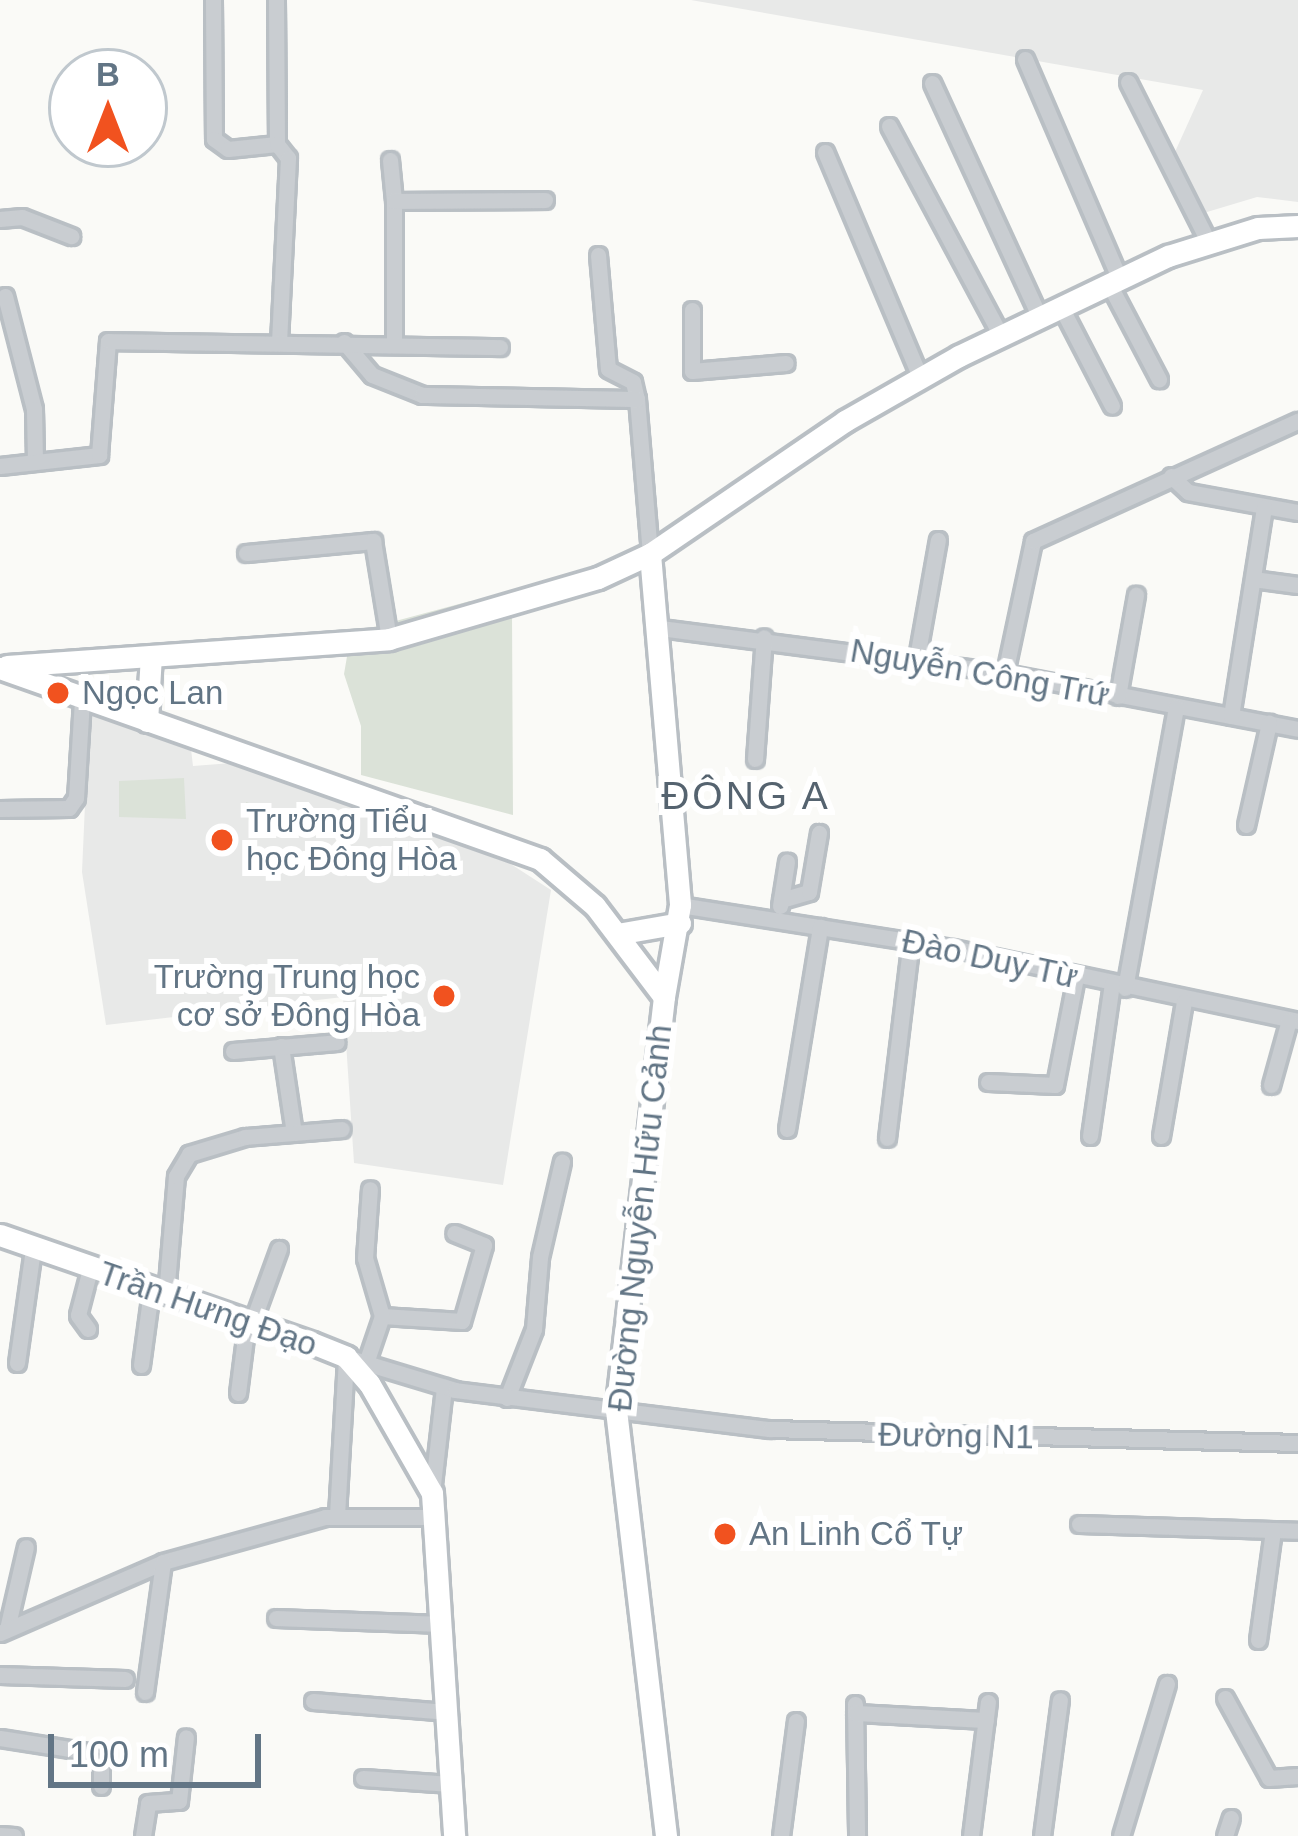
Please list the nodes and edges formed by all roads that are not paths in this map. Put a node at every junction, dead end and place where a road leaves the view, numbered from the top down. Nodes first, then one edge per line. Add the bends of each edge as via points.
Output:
1 (213, 0) edge
2 (276, 0) edge
3 (1025, 59) dead end
4 (932, 82) dead end
5 (1128, 82) dead end
6 (889, 126) dead end
7 (277, 145) junction
8 (825, 152) dead end
9 (390, 160) dead end
10 (545, 200) dead end
11 (394, 201) junction
12 (0, 219) edge
13 (1298, 226) edge
14 (70, 236) dead end
15 (1208, 242) junction
16 (598, 255) dead end
17 (1113, 280) junction
18 (5, 296) dead end
19 (1061, 308) junction
20 (692, 310) dead end
21 (1039, 316) junction
22 (1001, 336) junction
23 (278, 339) junction
24 (344, 342) junction
25 (394, 342) junction
26 (500, 346) dead end
27 (786, 363) dead end
28 (920, 376) junction
29 (1159, 379) dead end
30 (637, 399) junction
31 (1112, 406) dead end
32 (1298, 422) edge
33 (35, 462) junction
34 (0, 466) edge
35 (1171, 476) junction
36 (1264, 508) junction
37 (1298, 512) edge
38 (938, 539) dead end
39 (246, 553) dead end
40 (650, 554) junction
41 (1253, 579) junction
42 (1298, 585) edge
43 (1136, 595) dead end
44 (660, 628) junction
45 (764, 637) junction
46 (389, 639) junction
47 (151, 656) junction
48 (916, 663) junction
49 (0, 667) edge
50 (1005, 673) junction
51 (1118, 696) junction
52 (82, 699) junction
53 (1176, 707) junction
54 (1231, 716) junction
55 (147, 721) junction
56 (1269, 723) junction
57 (1298, 729) edge
58 (755, 759) dead end
59 (0, 809) edge
60 (1246, 825) dead end
61 (820, 833) dead end
62 (788, 862) dead end
63 (781, 901) junction
64 (680, 914) junction
65 (778, 921) junction
66 (820, 927) junction
67 (617, 934) junction
68 (911, 941) junction
69 (1076, 977) junction
70 (1118, 986) junction
71 (664, 997) junction
72 (1184, 1002) junction
73 (1294, 1020) edge
74 (337, 1042) dead end
75 (281, 1046) junction
76 (233, 1051) dead end
77 (988, 1082) dead end
78 (1271, 1085) dead end
79 (342, 1129) dead end
80 (787, 1129) dead end
81 (294, 1133) junction
82 (1090, 1136) dead end
83 (1161, 1136) dead end
84 (887, 1138) dead end
85 (562, 1162) dead end
86 (370, 1189) dead end
87 (454, 1233) dead end
88 (0, 1235) edge
89 (33, 1249) junction
90 (279, 1249) dead end
91 (90, 1269) junction
92 (159, 1293) junction
93 (382, 1316) junction
94 (249, 1323) junction
95 (88, 1329) dead end
96 (356, 1360) junction
97 (17, 1363) dead end
98 (141, 1365) dead end
99 (443, 1387) junction
100 (238, 1393) dead end
101 (507, 1399) junction
102 (616, 1410) junction
103 (1298, 1442) edge
104 (432, 1493) junction
105 (337, 1515) junction
106 (436, 1516) junction
107 (1079, 1524) dead end
108 (1274, 1530) junction
109 (1298, 1531) edge
110 (26, 1547) dead end
111 (163, 1562) junction
112 (276, 1618) dead end
113 (442, 1624) junction
114 (4, 1631) edge
115 (1258, 1640) dead end
116 (0, 1675) edge
117 (124, 1679) dead end
118 (1167, 1684) dead end
119 (145, 1692) dead end
120 (1225, 1697) dead end
121 (1060, 1700) dead end
122 (313, 1701) dead end
123 (446, 1712) junction
124 (796, 1720) dead end
125 (186, 1737) dead end
126 (0, 1738) edge
127 (1298, 1776) edge
128 (363, 1778) dead end
129 (451, 1784) junction
130 (101, 1786) dead end
131 (1231, 1818) dead end
132 (0, 1834) edge
133 (14, 1836) edge
134 (143, 1836) edge
135 (454, 1836) edge
136 (666, 1836) edge
137 (781, 1836) edge
138 (857, 1836) edge
139 (971, 1836) edge
140 (1042, 1836) edge
141 (1121, 1836) edge
142 (1225, 1836) edge

1 - 7 street via 214,139 228,149
2 - 7 street
3 - 17 street
4 - 21 street
5 - 15 street
6 - 22 street
7 - 23 street via 288,158
8 - 28 street
9 - 11 street
10 - 11 street
11 - 25 street
12 - 14 street via 22,218
13 - 15 street
15 - 17 street
16 - 30 street via 608,369 633,382
17 - 19 street
17 - 29 street
18 - 33 street via 34,409
19 - 21 street
19 - 31 street
20 - 27 street via 692,371
21 - 22 street
22 - 28 street
23 - 24 street
23 - 33 street via 108,341 99,455
24 - 25 street
24 - 30 street via 372,375 422,394
25 - 26 street
28 - 40 street
30 - 40 street
32 - 35 street
33 - 34 street
35 - 36 street via 1188,492
35 - 50 street via 1027,547
36 - 37 street
36 - 41 street
38 - 48 street
39 - 46 street via 373,542
40 - 44 street
40 - 46 street via 598,578
41 - 42 street
41 - 54 street
43 - 51 street
44 - 45 street, Nguyễn Công Trứ
44 - 64 street
45 - 48 street, Nguyễn Công Trứ
45 - 58 street
46 - 47 street
47 - 49 street
47 - 55 street
48 - 50 street, Nguyễn Công Trứ
49 - 52 street, Đường Nguyễn Hữu Cảnh
50 - 51 street, Nguyễn Công Trứ
51 - 53 street, Nguyễn Công Trứ
52 - 55 street, Đường Nguyễn Hữu Cảnh
52 - 59 street via 69,808
53 - 54 street, Nguyễn Công Trứ
53 - 70 street
54 - 56 street, Nguyễn Công Trứ
55 - 67 street, Đường Nguyễn Hữu Cảnh via 540,859
56 - 57 street, Nguyễn Công Trứ
56 - 60 street
61 - 63 street via 809,892
62 - 63 street
63 - 65 street
64 - 65 street, Đào Duy Từ
64 - 67 street
64 - 71 street
65 - 66 street, Đào Duy Từ
66 - 68 street, Đào Duy Từ
66 - 80 street
67 - 71 street, Đường Nguyễn Hữu Cảnh
68 - 69 street, Đào Duy Từ
68 - 84 street
69 - 70 street, Đào Duy Từ
69 - 77 street via 1055,1085
70 - 72 street, Đào Duy Từ
70 - 82 street
71 - 102 street, Đường Nguyễn Hữu Cảnh
72 - 73 street, Đào Duy Từ
72 - 83 street
73 - 78 street
74 - 75 street
75 - 76 street
75 - 81 street
79 - 81 street
81 - 92 street via 188,1154
85 - 101 street via 534,1329
86 - 93 street via 365,1258
87 - 93 street via 484,1245 462,1322
88 - 89 street, Trần Hưng Đạo
89 - 91 street, Trần Hưng Đạo
89 - 97 street
90 - 94 street
91 - 92 street, Trần Hưng Đạo
91 - 95 street via 78,1315
92 - 94 street, Trần Hưng Đạo
92 - 98 street
93 - 96 street
94 - 96 street, Trần Hưng Đạo
94 - 100 street
96 - 99 street, Đường N1
96 - 104 street, Trần Hưng Đạo
96 - 105 street
99 - 101 street, Đường N1
99 - 104 street
101 - 102 street, Đường N1
102 - 103 street, Đường N1 via 814,1432
102 - 136 street, Đường Nguyễn Hữu Cảnh
104 - 106 street, Trần Hưng Đạo
105 - 106 street
105 - 111 street
106 - 113 street, Trần Hưng Đạo
107 - 108 street
108 - 109 street
108 - 115 street
110 - 114 street
111 - 114 street
111 - 119 street
112 - 113 street
113 - 123 street, Trần Hưng Đạo
116 - 117 street
118 - 141 street
120 - 127 street via 1269,1778
121 - 140 street
122 - 123 street
123 - 129 street, Trần Hưng Đạo
124 - 137 street
125 - 134 street via 179,1801 148,1803
126 - 130 street via 88,1752 100,1762
128 - 129 street
129 - 135 street, Trần Hưng Đạo
131 - 142 street
132 - 133 street
138 - 139 street via 855,1709 987,1711

